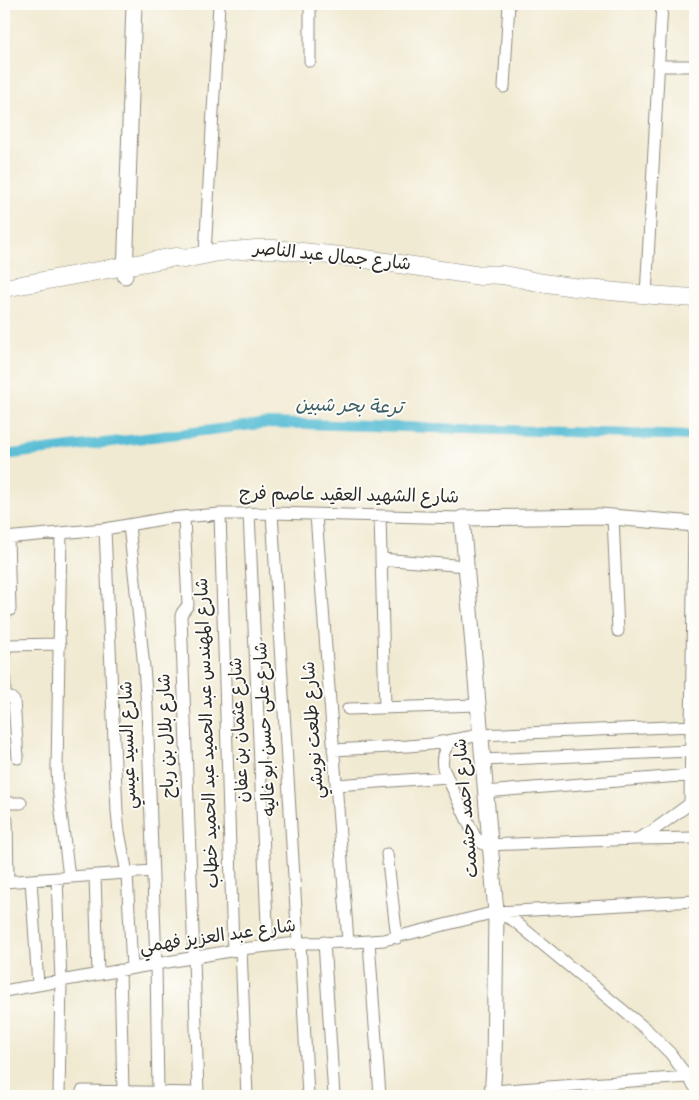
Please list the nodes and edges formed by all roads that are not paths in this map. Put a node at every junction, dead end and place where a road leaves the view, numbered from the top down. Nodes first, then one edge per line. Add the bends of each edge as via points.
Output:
1 (134, 4) edge
2 (219, 4) edge
3 (310, 4) edge
4 (509, 4) edge
5 (662, 4) edge
6 (310, 61) dead end
7 (658, 66) junction
8 (695, 66) edge
9 (504, 87) dead end
10 (205, 254) junction
11 (125, 271) junction
12 (481, 276) junction
13 (4, 288) edge
14 (646, 295) junction
15 (4, 298) edge
16 (695, 298) edge
17 (695, 309) edge
18 (249, 513) junction
19 (272, 513) junction
20 (220, 514) junction
21 (316, 515) junction
22 (380, 516) junction
23 (184, 517) junction
24 (613, 517) junction
25 (462, 518) junction
26 (695, 524) edge
27 (129, 525) junction
28 (105, 529) junction
29 (61, 533) junction
30 (6, 538) edge
31 (381, 558) junction
32 (466, 566) junction
33 (10, 610) dead end
34 (618, 631) dead end
35 (60, 644) junction
36 (4, 698) edge
37 (478, 705) junction
38 (386, 708) junction
39 (348, 709) dead end
40 (692, 726) junction
41 (480, 735) junction
42 (453, 740) junction
43 (334, 750) junction
44 (691, 751) junction
45 (18, 758) dead end
46 (483, 760) junction
47 (691, 775) junction
48 (447, 776) junction
49 (336, 786) junction
50 (485, 792) junction
51 (693, 801) edge
52 (4, 803) edge
53 (21, 803) dead end
54 (6, 820) dead end
55 (695, 838) edge
56 (637, 839) junction
57 (490, 846) junction
58 (387, 854) dead end
59 (152, 871) junction
60 (127, 873) junction
61 (94, 875) junction
62 (63, 878) junction
63 (31, 880) junction
64 (6, 882) edge
65 (695, 901) edge
66 (496, 912) junction
67 (397, 938) junction
68 (324, 942) junction
69 (348, 942) junction
70 (369, 942) junction
71 (299, 943) junction
72 (268, 946) junction
73 (237, 950) junction
74 (194, 957) junction
75 (156, 964) junction
76 (126, 969) junction
77 (98, 974) junction
78 (62, 980) junction
79 (38, 985) junction
80 (4, 991) edge
81 (688, 1077) junction
82 (695, 1086) edge
83 (82, 1090) dead end
84 (122, 1091) junction
85 (158, 1092) junction
86 (492, 1094) edge
87 (198, 1095) edge
88 (59, 1096) edge
89 (247, 1096) edge
90 (308, 1096) edge
91 (334, 1096) edge
92 (380, 1096) edge

1 - 11 street
2 - 10 street
3 - 6 street
4 - 9 street
5 - 7 street
7 - 8 street
7 - 14 street
10 - 11 main road, شارع جمال عبد الناصر via 184,259 173,257
10 - 12 main road, شارع جمال عبد الناصر via 256,249 292,251
11 - 13 main road, شارع جمال عبد الناصر
11 - 15 main road, شارع جمال عبد الناصر
12 - 14 main road, شارع جمال عبد الناصر via 492,274
12 - 17 main road, شارع جمال عبد الناصر via 494,284 537,291
14 - 16 main road, شارع جمال عبد الناصر
18 - 19 street, شارع الشهيد العقيد عاصم فرج
18 - 20 street, شارع الشهيد العقيد عاصم فرج
18 - 72 street, شارع عثمان بن عفان
19 - 21 street, شارع الشهيد العقيد عاصم فرج
19 - 71 street, شارع على حسن ابو غاليه
20 - 23 street, شارع الشهيد العقيد عاصم فرج
20 - 73 street, شارع المهندس عبد الحميد عبد الحميد خطاب
21 - 22 street, شارع الشهيد العقيد عاصم فرج
21 - 43 street, شارع طلعت نويشي
22 - 25 street, شارع الشهيد العقيد عاصم فرج
22 - 31 street
23 - 27 street, شارع الشهيد العقيد عاصم فرج
23 - 74 street, شارع بلال بن رباح via 188,605 181,616
24 - 25 street, شارع الشهيد العقيد عاصم فرج
24 - 26 street, شارع الشهيد العقيد عاصم فرج
24 - 34 street
25 - 32 street, شارع احمد حشمت
26 - 40 street
27 - 28 street, شارع الشهيد العقيد عاصم فرج
27 - 59 street, شارع السيد عيسي via 144,667
28 - 29 street, شارع الشهيد العقيد عاصم فرج
28 - 60 street via 117,812
29 - 30 street, شارع الشهيد العقيد عاصم فرج
29 - 35 street
30 - 33 street
31 - 32 street
31 - 38 street
32 - 37 street, شارع احمد حشمت
35 - 36 street via 9,645 4,654
35 - 62 street via 57,769
36 - 45 street via 14,700
37 - 38 street
37 - 41 street, شارع احمد حشمت
38 - 39 street
40 - 41 street
40 - 44 street
41 - 42 street
41 - 46 street, شارع احمد حشمت
42 - 43 street via 400,747
42 - 48 street via 442,756
43 - 49 street, شارع طلعت نويشي
44 - 46 street
44 - 47 street
46 - 50 street, شارع احمد حشمت
47 - 50 street
47 - 51 street
48 - 49 street
48 - 57 street via 475,837
49 - 69 street, شارع طلعت نويشي
50 - 57 street, شارع احمد حشمت
51 - 56 street
52 - 53 street
54 - 64 street
55 - 56 street
56 - 57 street
57 - 66 street, شارع احمد حشمت
58 - 67 street
59 - 60 street
59 - 75 street, شارع السيد عيسي
60 - 61 street
60 - 76 street
61 - 62 street
61 - 77 street
62 - 63 street
62 - 78 street
63 - 64 street
63 - 79 street
65 - 66 street, شارع عبد العزيز فهمي
66 - 67 street, شارع عبد العزيز فهمي
66 - 81 street via 513,920 647,1030
66 - 86 street, شارع احمد حشمت
67 - 70 street, شارع عبد العزيز فهمي
68 - 69 street, شارع عبد العزيز فهمي
68 - 71 street, شارع عبد العزيز فهمي
68 - 91 street
69 - 70 street, شارع عبد العزيز فهمي
70 - 92 street
71 - 72 street, شارع عبد العزيز فهمي
71 - 90 street, شارع على حسن ابو غاليه
72 - 73 street, شارع عبد العزيز فهمي
73 - 74 street, شارع عبد العزيز فهمي
73 - 89 street, شارع المهندس عبد الحميد عبد الحميد خطاب
74 - 75 street, شارع عبد العزيز فهمي
74 - 87 street, شارع بلال بن رباح
75 - 76 street, شارع عبد العزيز فهمي
75 - 85 street, شارع السيد عيسي
76 - 77 street, شارع عبد العزيز فهمي
76 - 84 street
77 - 78 street, شارع عبد العزيز فهمي
78 - 79 street, شارع عبد العزيز فهمي
78 - 88 street
79 - 80 street, شارع عبد العزيز فهمي
81 - 82 street
81 - 86 street
83 - 84 street
84 - 85 street
85 - 87 street

